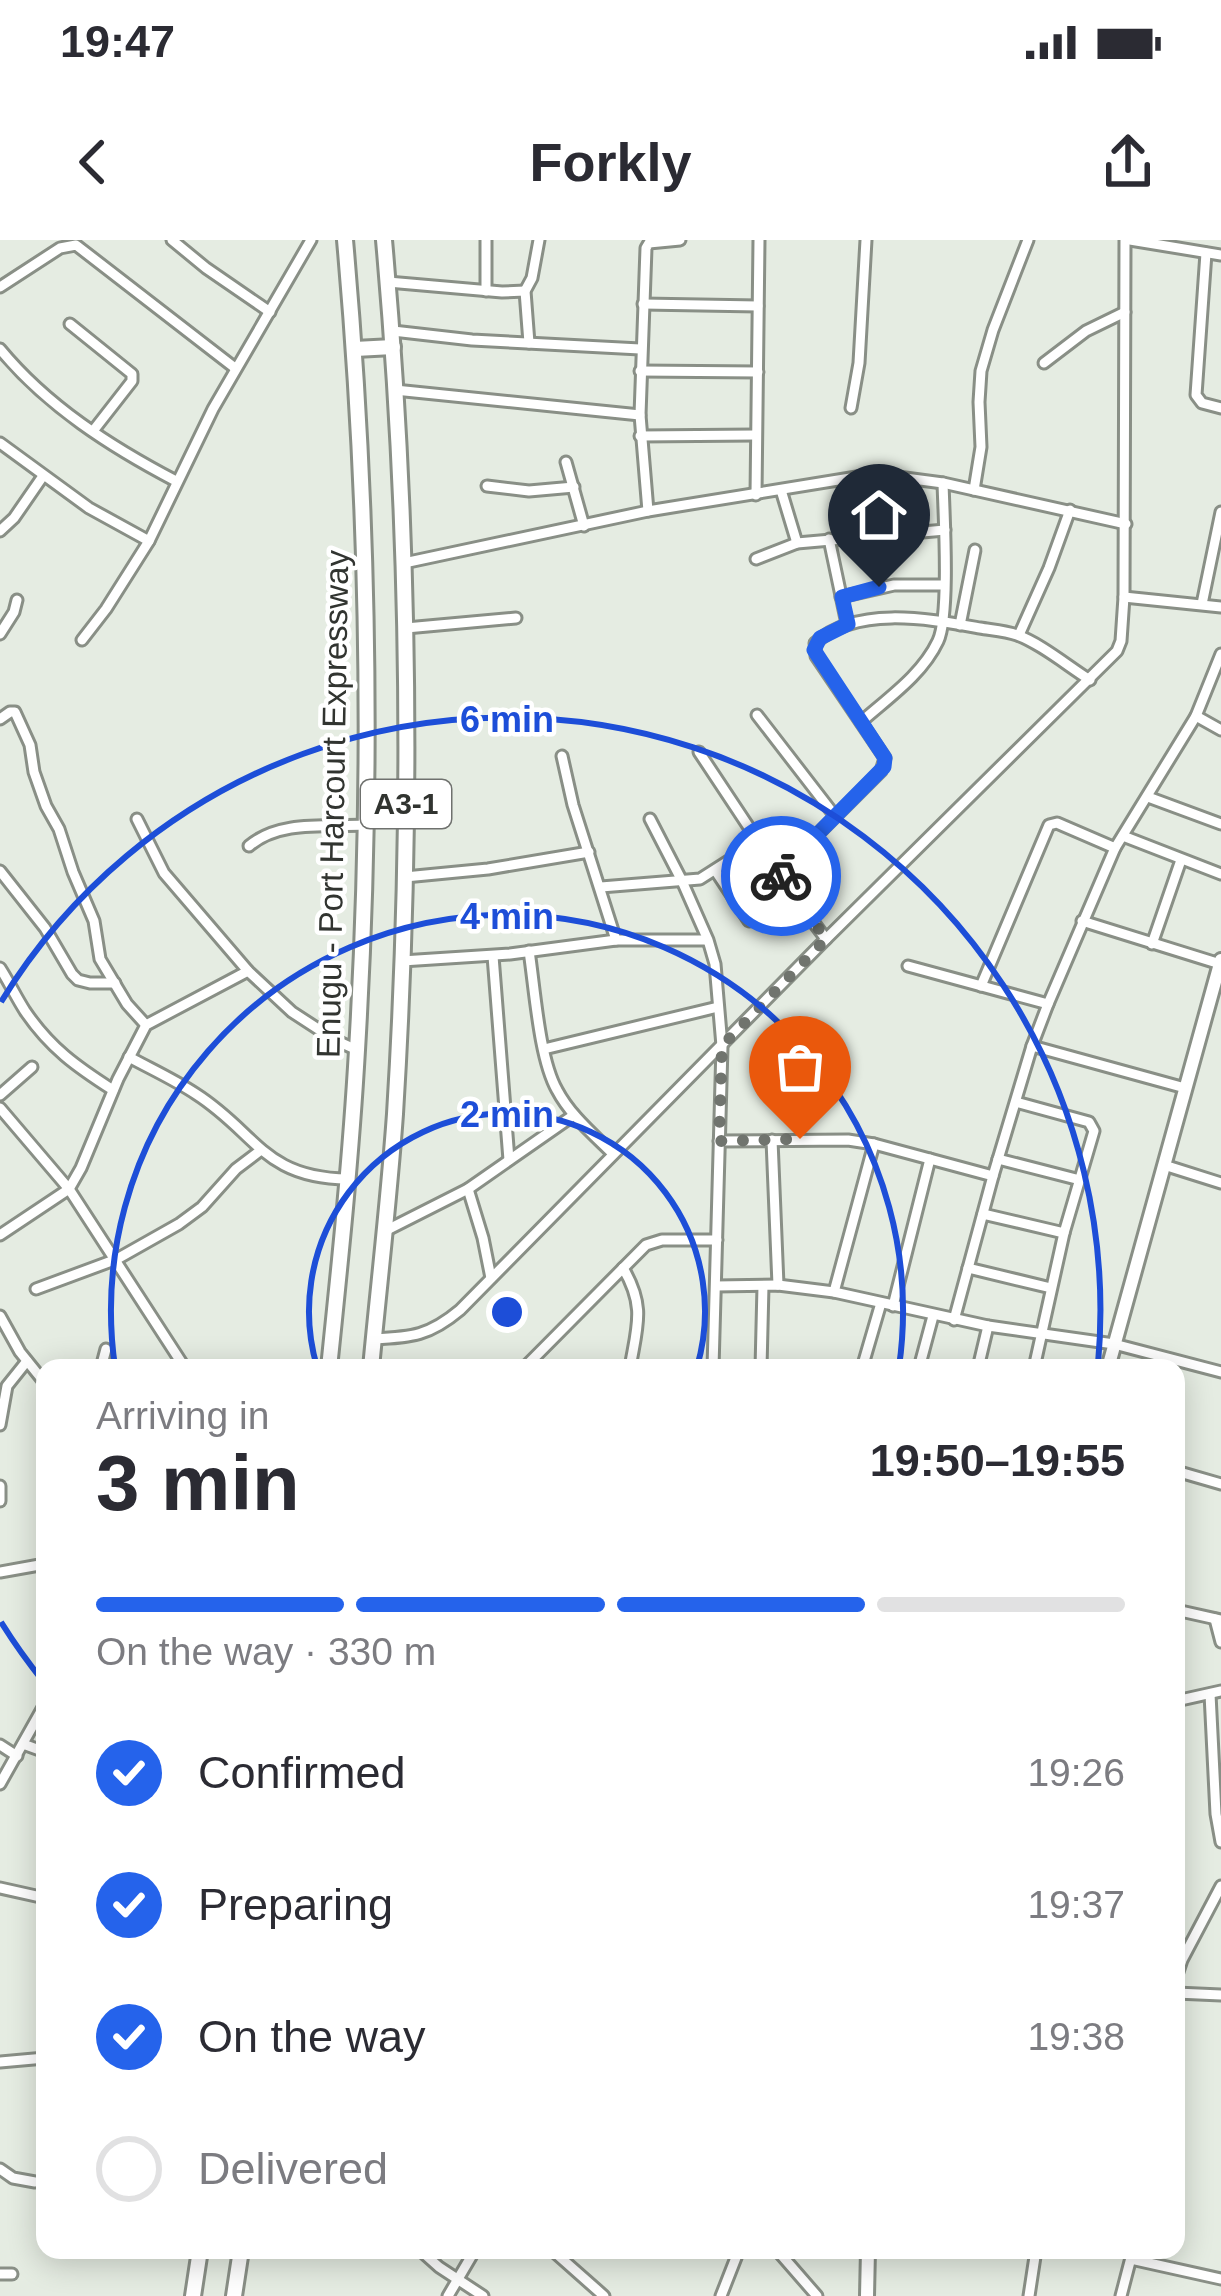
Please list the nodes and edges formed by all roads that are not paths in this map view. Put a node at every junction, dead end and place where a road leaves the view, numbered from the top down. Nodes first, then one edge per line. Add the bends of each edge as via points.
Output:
1 (44, 240) edge
2 (172, 240) edge
3 (311, 240) edge
4 (345, 240) edge
5 (384, 240) edge
6 (486, 240) edge
7 (539, 240) edge
8 (680, 240) edge
9 (759, 240) edge
10 (866, 240) edge
11 (1028, 240) edge
12 (1128, 240) edge
13 (1166, 243) edge
14 (53, 252) junction
15 (1206, 253) junction
16 (1221, 255) edge
17 (388, 282) junction
18 (0, 287) edge
19 (486, 290) junction
20 (525, 291) junction
21 (643, 304) junction
22 (758, 306) junction
23 (270, 312) junction
24 (1125, 312) junction
25 (70, 324) dead end
26 (393, 339) junction
27 (530, 343) junction
28 (0, 349) edge
29 (355, 349) junction
30 (640, 349) junction
31 (1044, 363) dead end
32 (235, 368) junction
33 (640, 371) junction
34 (758, 372) junction
35 (395, 389) junction
36 (851, 408) dead end
37 (1221, 408) edge
38 (640, 415) junction
39 (93, 431) junction
40 (755, 435) junction
41 (640, 436) junction
42 (0, 443) edge
43 (566, 462) dead end
44 (43, 476) junction
45 (176, 482) junction
46 (943, 483) junction
47 (487, 487) dead end
48 (574, 487) junction
49 (781, 490) junction
50 (974, 490) junction
51 (755, 495) junction
52 (1070, 510) junction
53 (648, 511) junction
54 (1221, 512) edge
55 (1126, 524) junction
56 (584, 526) junction
57 (945, 530) junction
58 (0, 532) edge
59 (829, 539) junction
60 (148, 541) junction
61 (796, 543) junction
62 (975, 550) dead end
63 (757, 559) dead end
64 (404, 563) junction
65 (944, 585) junction
66 (842, 597) junction
67 (1124, 597) junction
68 (17, 600) dead end
69 (1202, 604) junction
70 (1221, 608) edge
71 (516, 618) dead end
72 (942, 622) junction
73 (848, 624) junction
74 (960, 625) junction
75 (406, 628) junction
76 (0, 634) edge
77 (1019, 635) junction
78 (82, 640) dead end
79 (1221, 653) edge
80 (1090, 680) junction
81 (757, 715) dead end
82 (1196, 716) junction
83 (0, 719) edge
84 (861, 722) junction
85 (1221, 730) edge
86 (699, 752) dead end
87 (562, 756) dead end
88 (1148, 797) junction
89 (835, 816) junction
90 (137, 819) dead end
91 (650, 819) dead end
92 (1221, 824) edge
93 (364, 825) junction
94 (1123, 836) junction
95 (758, 842) junction
96 (249, 846) dead end
97 (1115, 848) junction
98 (590, 852) junction
99 (1181, 860) junction
100 (715, 870) junction
101 (0, 871) edge
102 (779, 873) junction
103 (1221, 874) edge
104 (405, 877) junction
105 (682, 881) junction
106 (601, 887) junction
107 (749, 921) dead end
108 (1082, 921) junction
109 (826, 939) junction
110 (616, 940) junction
111 (707, 940) junction
112 (1152, 944) junction
113 (529, 951) junction
114 (493, 956) junction
115 (402, 961) junction
116 (1221, 962) edge
117 (908, 966) dead end
118 (0, 968) edge
119 (248, 971) junction
120 (1218, 981) edge
121 (115, 983) junction
122 (981, 986) junction
123 (1048, 1004) junction
124 (718, 1007) junction
125 (146, 1025) junction
126 (722, 1046) junction
127 (1032, 1046) junction
128 (544, 1049) junction
129 (357, 1050) junction
130 (129, 1057) junction
131 (32, 1067) dead end
132 (1185, 1088) junction
133 (113, 1090) junction
134 (0, 1095) edge
135 (1016, 1102) junction
136 (0, 1108) edge
137 (574, 1115) junction
138 (772, 1140) junction
139 (719, 1141) junction
140 (874, 1144) junction
141 (260, 1150) junction
142 (613, 1154) junction
143 (930, 1159) junction
144 (508, 1160) junction
145 (998, 1160) junction
146 (1164, 1165) junction
147 (993, 1176) junction
148 (348, 1178) junction
149 (1080, 1180) junction
150 (1221, 1183) edge
151 (69, 1189) junction
152 (468, 1189) junction
153 (983, 1214) junction
154 (385, 1231) junction
155 (1064, 1233) junction
156 (0, 1235) edge
157 (717, 1240) junction
158 (117, 1259) junction
159 (622, 1268) junction
160 (968, 1268) junction
161 (491, 1278) junction
162 (716, 1286) junction
163 (763, 1286) junction
164 (778, 1286) junction
165 (35, 1288) dead end
166 (1051, 1288) junction
167 (834, 1292) junction
168 (887, 1305) junction
169 (0, 1316) edge
170 (933, 1316) junction
171 (954, 1319) junction
172 (988, 1327) junction
173 (1044, 1334) junction
174 (374, 1339) junction
175 (1114, 1344) junction
176 (106, 1349) dead end
177 (103, 1359) edge
178 (179, 1359) edge
179 (330, 1359) edge
180 (372, 1359) edge
181 (533, 1359) edge
182 (631, 1359) edge
183 (712, 1359) edge
184 (761, 1359) edge
185 (866, 1359) edge
186 (921, 1359) edge
187 (980, 1359) edge
188 (1037, 1359) edge
189 (1110, 1359) edge
190 (1171, 1359) edge
191 (27, 1361) junction
192 (1185, 1363) edge
193 (36, 1372) edge
194 (1221, 1372) edge
195 (0, 1425) edge
196 (1185, 1474) edge
197 (1221, 1484) edge
198 (0, 1486) edge
199 (0, 1501) edge
200 (36, 1566) edge
201 (0, 1572) edge
202 (1185, 1612) edge
203 (1218, 1620) edge
204 (1221, 1642) edge
205 (1215, 1692) edge
206 (1185, 1699) edge
207 (36, 1720) edge
208 (23, 1744) junction
209 (0, 1745) edge
210 (36, 1749) edge
211 (17, 1756) junction
212 (0, 1784) edge
213 (1221, 1842) edge
214 (1221, 1886) edge
215 (0, 1888) edge
216 (36, 1896) edge
217 (1216, 1908) edge
218 (1185, 1955) edge
219 (1185, 1993) edge
220 (1221, 1995) edge
221 (36, 2059) edge
222 (0, 2062) edge
223 (0, 2169) edge
224 (35, 2182) dead end
225 (199, 2259) edge
226 (240, 2259) edge
227 (430, 2259) edge
228 (469, 2259) edge
229 (562, 2259) edge
230 (735, 2259) edge
231 (785, 2259) edge
232 (868, 2259) edge
233 (1035, 2259) edge
234 (1131, 2259) edge
235 (1150, 2259) edge
236 (457, 2279) junction
237 (1221, 2279) edge
238 (869, 2295) edge
239 (194, 2296) edge
240 (234, 2296) edge
241 (448, 2296) edge
242 (483, 2296) edge
243 (604, 2296) edge
244 (721, 2296) edge
245 (817, 2296) edge
246 (1029, 2296) edge
247 (1121, 2296) edge

1 - 14 street
2 - 23 street
3 - 23 street
4 - 29 highway, Enugu - Port Harcourt Expressway / A3-1
5 - 17 highway, Enugu - Port Harcourt Expressway / A3-1
6 - 19 street
7 - 20 street
8 - 21 street via 646,248
9 - 22 street
10 - 36 street
11 - 50 street via 981,370
12 - 13 street
12 - 24 street
13 - 15 street
14 - 18 street
14 - 32 street via 76,245
15 - 16 street
15 - 37 street via 1196,395
17 - 19 street
17 - 26 highway, Enugu - Port Harcourt Expressway / A3-1
19 - 20 street
20 - 27 street
21 - 22 street
21 - 30 street
22 - 34 street
23 - 32 street
24 - 31 street
24 - 55 street
25 - 39 street via 132,374
26 - 27 street
26 - 29 highway
26 - 35 highway, Enugu - Port Harcourt Expressway / A3-1
27 - 30 street
28 - 39 street
29 - 93 highway, Enugu - Port Harcourt Expressway / A3-1
30 - 33 street
32 - 45 street
33 - 34 street
33 - 38 street
34 - 40 street
35 - 38 street
35 - 64 highway, Enugu - Port Harcourt Expressway / A3-1
38 - 41 street
39 - 45 street
40 - 41 street
40 - 51 street
41 - 53 street
42 - 44 street
43 - 48 street
44 - 58 street
44 - 60 street
45 - 60 street
46 - 49 street via 875,474
46 - 50 street
46 - 57 street
47 - 48 street
48 - 56 street
49 - 51 street
49 - 61 street
50 - 52 street
51 - 53 street
52 - 55 street
52 - 77 street
53 - 56 street
54 - 69 street
55 - 67 street
56 - 64 street
57 - 59 street
57 - 65 street
59 - 61 street
59 - 66 street
60 - 78 street
61 - 63 street
62 - 74 street
64 - 75 highway, Enugu - Port Harcourt Expressway / A3-1
65 - 66 street
65 - 72 street
66 - 73 street
67 - 69 street
67 - 80 street via 1117,651
68 - 76 street
69 - 70 street
71 - 75 street
72 - 73 street
72 - 74 street
72 - 84 street via 916,673
73 - 84 street via 814,650
74 - 77 street
75 - 104 highway, Enugu - Port Harcourt Expressway / A3-1
77 - 80 street
79 - 82 street
80 - 109 street
81 - 89 street
82 - 85 street
82 - 88 street
83 - 121 street via 18,717
84 - 89 street via 885,763
86 - 95 street
87 - 98 street
88 - 92 street
88 - 94 street
89 - 102 street
90 - 119 street via 164,873
91 - 105 street
93 - 96 street via 287,828
93 - 129 highway, Enugu - Port Harcourt Expressway / A3-1
94 - 97 street
94 - 99 street
95 - 100 street
95 - 102 street
97 - 108 street
97 - 122 street via 1049,825
98 - 104 street
98 - 106 street
99 - 103 street
99 - 112 street
100 - 105 street
100 - 107 street
101 - 121 street via 72,974
102 - 109 street
104 - 115 highway, Enugu - Port Harcourt Expressway / A3-1
105 - 106 street
105 - 111 street
106 - 110 street
108 - 112 street
108 - 123 street
109 - 126 street
110 - 111 street
110 - 113 street
111 - 124 street
112 - 116 street
113 - 114 street
113 - 128 street
114 - 115 street
114 - 144 street
115 - 154 highway, Enugu - Port Harcourt Expressway / A3-1
116 - 120 main road
117 - 122 street
118 - 133 street via 51,1044
119 - 125 street
119 - 129 street via 292,1012
120 - 132 main road
121 - 125 street
122 - 123 street
123 - 127 street
124 - 126 street
124 - 128 street
125 - 130 street
126 - 139 street
126 - 142 street
127 - 132 street
127 - 135 street
128 - 137 street via 555,1088
129 - 148 highway, Enugu - Port Harcourt Expressway / A3-1
130 - 133 street
130 - 141 street via 195,1093
131 - 134 street
132 - 146 main road
133 - 151 street
135 - 145 street
135 - 149 street via 1093,1125
136 - 151 street
137 - 142 street
137 - 144 street
138 - 139 street
138 - 140 street
138 - 164 street
139 - 157 street
140 - 143 street
140 - 167 street
141 - 148 street via 303,1175
141 - 158 street via 190,1216
142 - 161 street
143 - 147 street
143 - 168 street
144 - 152 street
145 - 147 street
145 - 149 street
146 - 150 street
146 - 175 main road
147 - 153 street
148 - 179 highway, Enugu - Port Harcourt Expressway / A3-1
149 - 155 street
151 - 156 street
151 - 158 street
152 - 154 street
152 - 161 street
153 - 155 street
153 - 160 street
154 - 174 highway, Enugu - Port Harcourt Expressway / A3-1
155 - 166 street
157 - 159 street via 653,1241
157 - 162 street
158 - 165 street
158 - 178 street
159 - 181 street
159 - 182 street via 638,1304
160 - 166 street
160 - 171 street
161 - 174 street via 428,1333
162 - 163 street
162 - 183 street
163 - 164 street
163 - 184 street
164 - 167 street
166 - 173 street
167 - 168 street
168 - 170 street
168 - 185 street
169 - 191 street
170 - 171 street
170 - 186 street
171 - 172 street
172 - 173 street
172 - 187 street
173 - 175 street
173 - 188 street
174 - 180 highway, Enugu - Port Harcourt Expressway / A3-1
175 - 189 main road
175 - 190 street
176 - 177 street
191 - 193 street
191 - 195 street via 7,1386
192 - 194 street
196 - 197 street
198 - 199 street
200 - 201 street
202 - 203 street
203 - 204 street
205 - 206 street
205 - 213 street
207 - 208 street
208 - 210 street
208 - 211 street
209 - 211 street
211 - 212 street
214 - 217 street
215 - 216 street
217 - 218 street
219 - 220 street
221 - 222 street
223 - 224 street
225 - 239 highway
226 - 240 highway
227 - 236 street
228 - 236 street
229 - 243 street
230 - 244 street
231 - 245 street
232 - 238 main road
233 - 246 street
234 - 247 street
235 - 237 street
236 - 241 street
236 - 242 street

